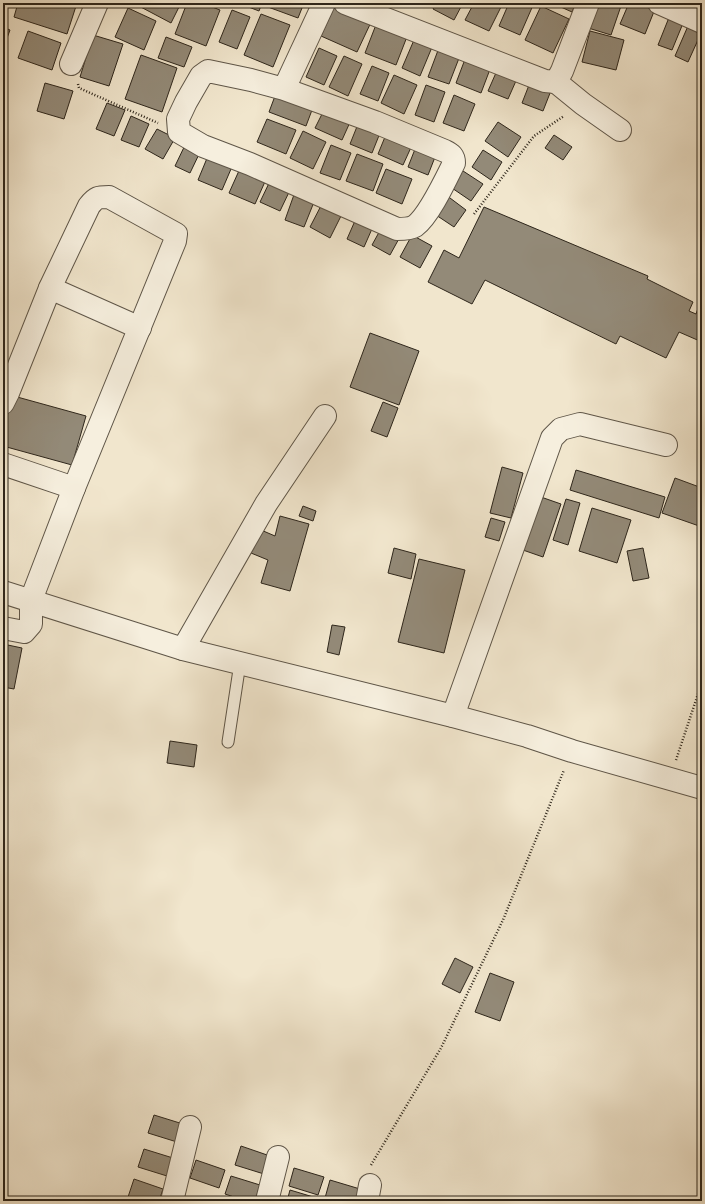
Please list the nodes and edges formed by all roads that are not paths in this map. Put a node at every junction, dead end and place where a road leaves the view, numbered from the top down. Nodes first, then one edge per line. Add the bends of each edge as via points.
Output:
1 (97, 3) edge
2 (324, 3) edge
3 (345, 3) edge
4 (588, 3) edge
5 (659, 3) edge
6 (693, 13) edge
7 (71, 64) road end
8 (556, 82) junction
9 (284, 89) junction
10 (620, 130) dead end
11 (50, 288) junction
12 (140, 328) junction
13 (3, 403) edge
14 (325, 416) dead end
15 (666, 446) dead end
16 (3, 464) edge
17 (74, 488) junction
18 (3, 592) edge
19 (31, 600) junction
20 (3, 628) edge
21 (183, 648) junction
22 (240, 663) junction
23 (453, 716) junction
24 (228, 742) dead end
25 (702, 788) edge
26 (190, 1127) dead end
27 (278, 1157) dead end
28 (172, 1201) edge
29 (267, 1201) edge

1 - 7 street
2 - 9 street
3 - 8 street
4 - 8 street
5 - 6 street
8 - 10 street
9 - 9 street via 375,122 453,155 454,163 424,218 409,229 397,229 203,146 179,132 178,119 186,102 201,76 208,71
11 - 12 street
11 - 12 street via 89,206 95,199 109,197 176,234
11 - 13 street
12 - 17 street
14 - 21 street via 266,504
15 - 23 street via 580,424 561,429 552,438
16 - 17 street
17 - 19 street
18 - 19 street
19 - 20 street via 31,624 24,632
19 - 21 street
21 - 22 street
22 - 23 street
22 - 24 lane
23 - 25 street
26 - 28 street
27 - 29 street

